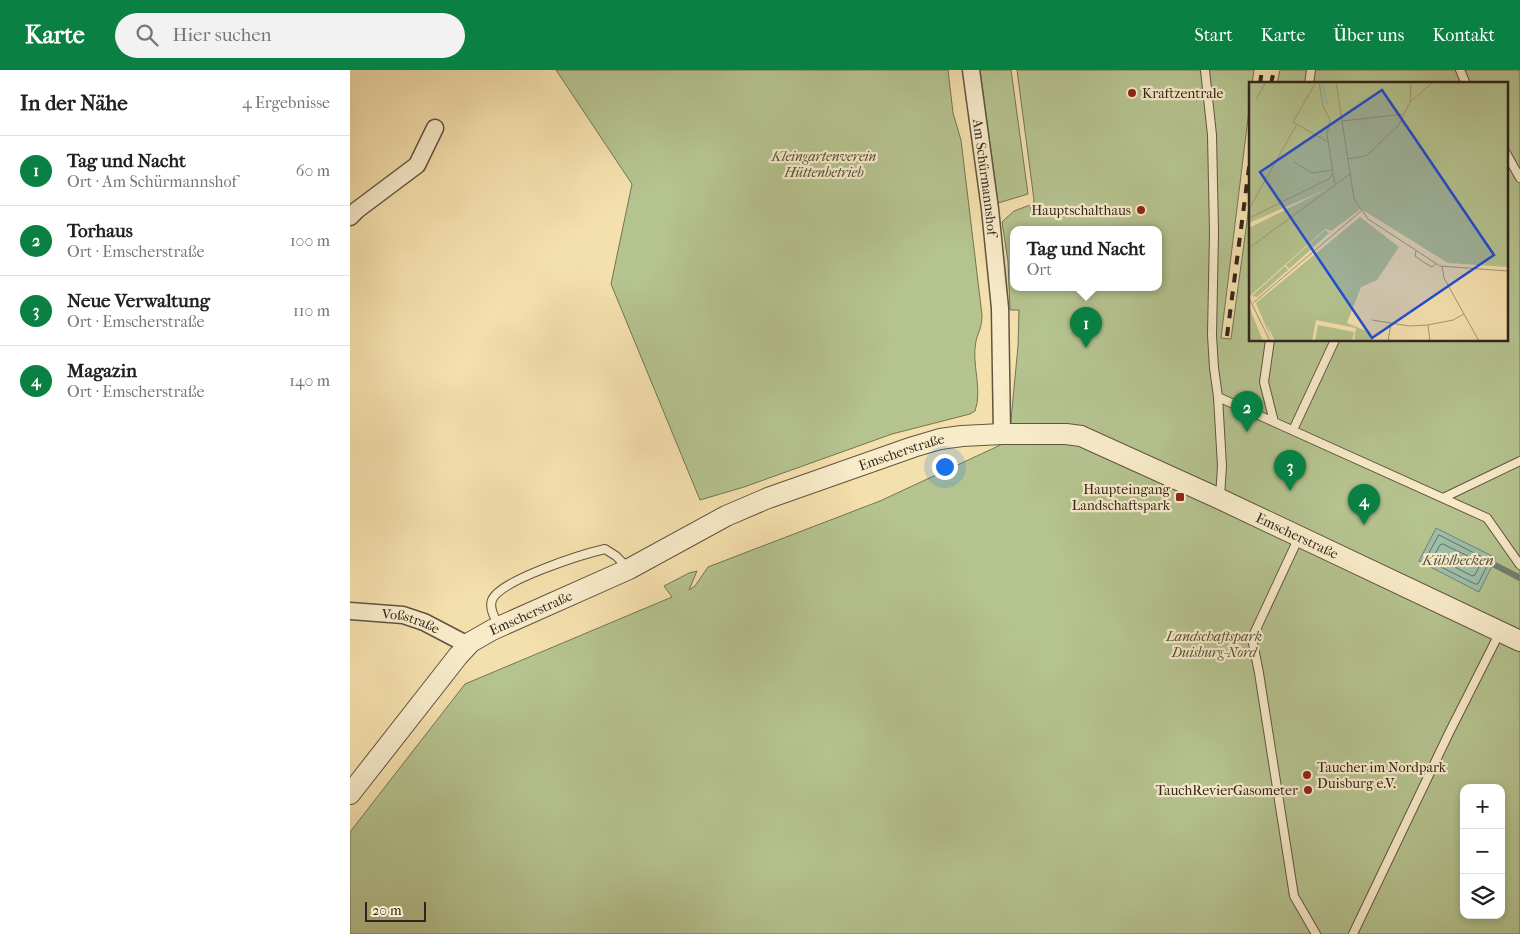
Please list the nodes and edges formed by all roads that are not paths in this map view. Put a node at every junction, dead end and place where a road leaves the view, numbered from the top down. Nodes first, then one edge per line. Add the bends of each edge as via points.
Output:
1 (971, 70) edge
2 (1205, 70) edge
3 (1460, 70) edge
4 (1465, 82) edge
5 (435, 128) dead end
6 (1508, 157) edge
7 (1520, 178) edge
8 (352, 210) edge
9 (1270, 341) edge
10 (1334, 341) edge
11 (1218, 397) junction
12 (1274, 422) junction
13 (1293, 430) junction
14 (1002, 434) junction
15 (1520, 461) edge
16 (1443, 498) junction
17 (1220, 499) junction
18 (1299, 537) junction
19 (1520, 565) edge
20 (629, 569) junction
21 (350, 611) edge
22 (499, 626) junction
23 (1500, 632) junction
24 (1520, 641) edge
25 (468, 645) junction
26 (350, 794) edge
27 (1316, 934) edge
28 (1353, 934) edge

1 - 14 street, Am Schürmannshof via 1000,308
2 - 11 lane via 1212,135 1212,335
3 - 4 lane
5 - 8 street via 417,165
6 - 7 lane
9 - 12 lane via 1264,382
10 - 13 lane
11 - 12 lane
11 - 17 lane via 1222,466
12 - 13 lane
13 - 16 lane
14 - 17 street, Emscherstraße via 1080,436
14 - 20 street, Emscherstraße via 940,439 865,462 726,516
15 - 16 lane
16 - 19 lane via 1487,518
17 - 18 street, Emscherstraße
18 - 23 street, Emscherstraße
18 - 27 lane via 1252,638 1294,896
20 - 22 street, Emscherstraße
20 - 22 lane via 605,549 539,571 495,594 491,602 492,611
21 - 25 street, Voßstraße via 403,616 424,622
22 - 25 street, Emscherstraße
23 - 24 street, Emscherstraße
23 - 28 lane
25 - 26 street, Emscherstraße

